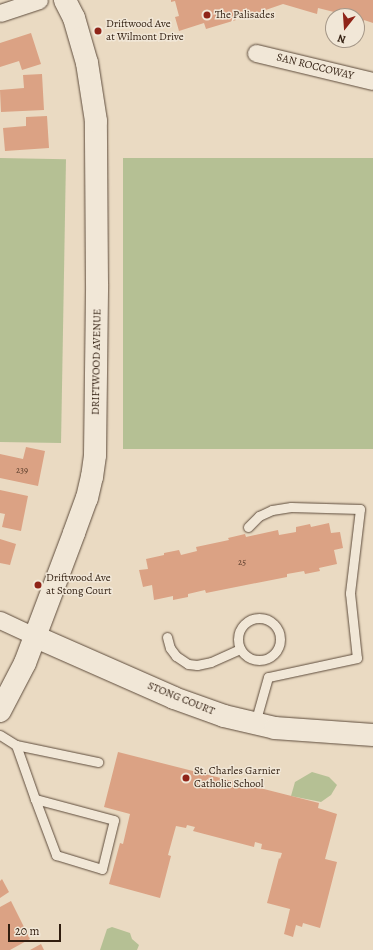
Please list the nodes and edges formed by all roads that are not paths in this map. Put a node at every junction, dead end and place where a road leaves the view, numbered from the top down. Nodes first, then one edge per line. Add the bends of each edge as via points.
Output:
1 (39, 0) edge
2 (65, 0) edge
3 (0, 13) edge
4 (256, 53) dead end
5 (373, 81) edge
6 (248, 526) dead end
7 (0, 620) edge
8 (36, 637) junction
9 (168, 637) dead end
10 (240, 649) junction
11 (267, 659) junction
12 (268, 677) junction
13 (0, 711) edge
14 (255, 725) junction
15 (0, 735) edge
16 (373, 735) edge
17 (16, 746) junction
18 (98, 762) dead end
19 (35, 798) junction

1 - 3 street
2 - 8 street, DRIFTWOOD AVENUE via 74,18 87,63 96,121 95,448 87,498
4 - 5 street, SAN ROCCOWAY
6 - 12 lane via 259,516 272,510 291,507 360,509 350,593 357,658
7 - 8 street, STONG COURT
8 - 13 street, DRIFTWOOD AVENUE
8 - 14 street, STONG COURT via 186,703
9 - 10 lane via 170,648 188,664 211,662
10 - 11 lane via 249,658
10 - 11 lane via 240,630 249,620 263,618 275,625 280,637 277,650
11 - 12 lane
12 - 14 lane
14 - 16 street, STONG COURT
15 - 17 lane
17 - 18 lane
17 - 19 lane
19 - 19 lane via 114,820 102,868 56,855

